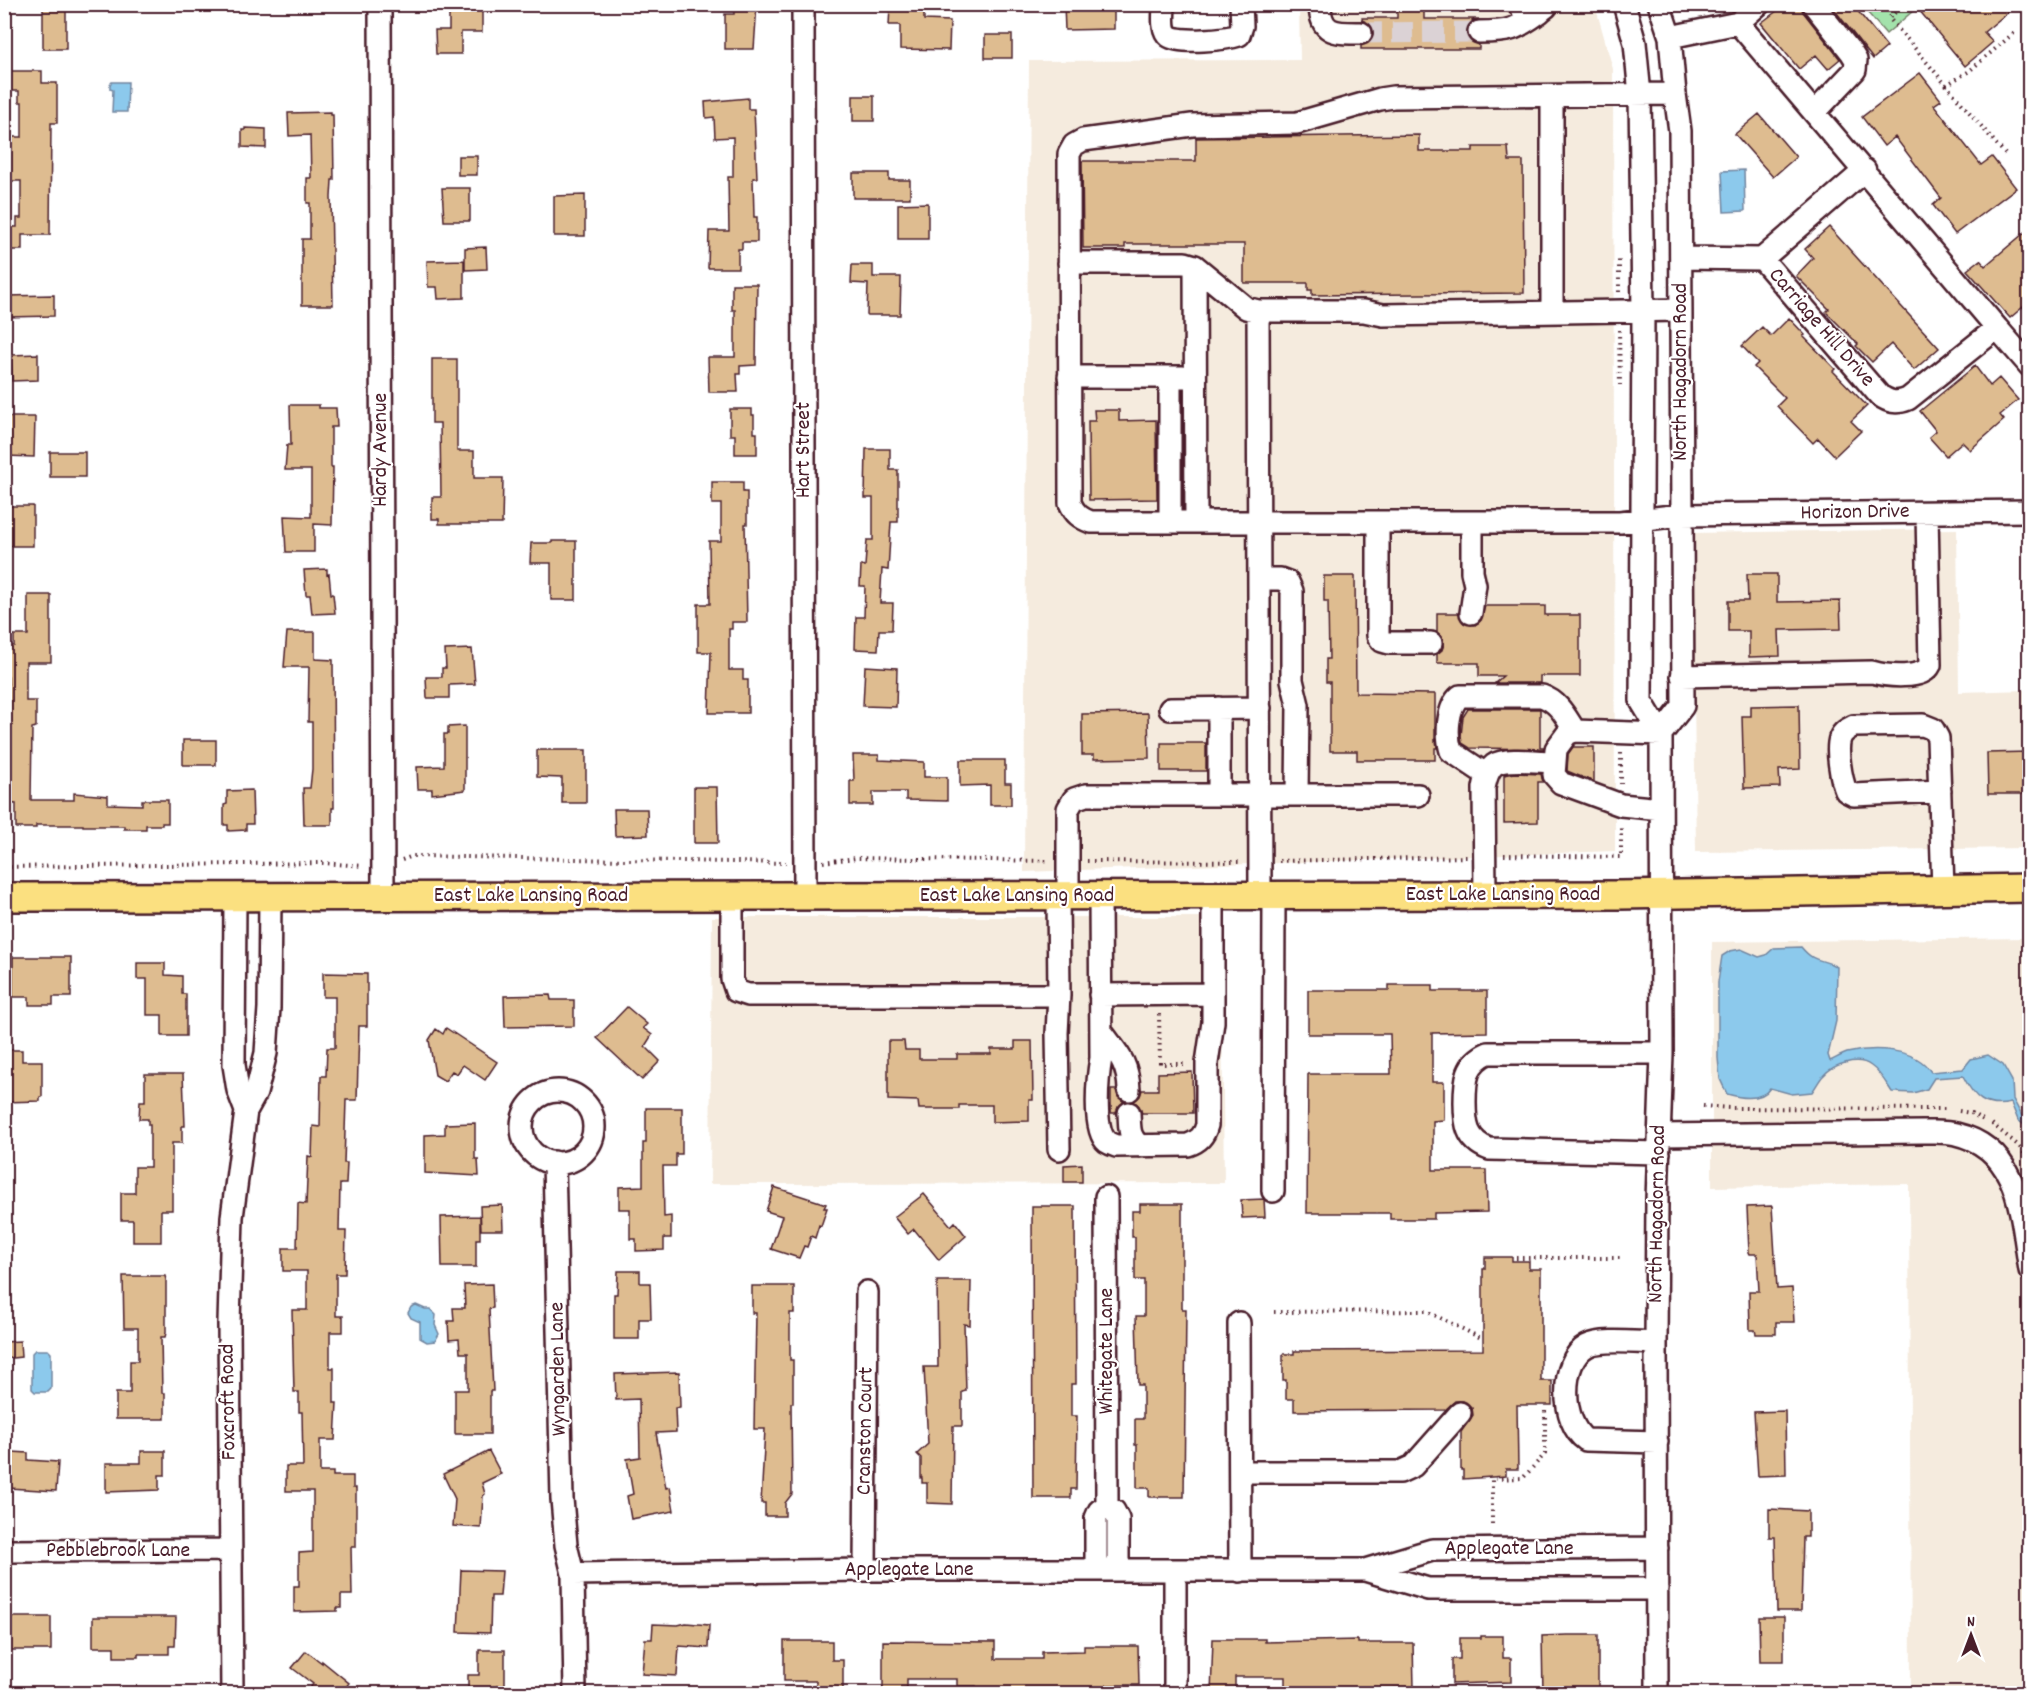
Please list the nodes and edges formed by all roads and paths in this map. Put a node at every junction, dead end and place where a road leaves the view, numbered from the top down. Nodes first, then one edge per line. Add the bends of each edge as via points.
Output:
1 (380, 4) edge
2 (803, 4) edge
3 (1164, 4) edge
4 (1241, 4) edge
5 (1320, 4) edge
6 (1518, 4) edge
7 (1624, 4) edge
8 (1659, 4) edge
9 (1759, 4) edge
10 (1813, 4) edge
11 (1904, 4) edge
12 (1545, 8) edge
13 (1738, 23) junction
14 (1479, 32) tunnel mouth
15 (1361, 33) tunnel mouth
16 (2014, 33) dead end
17 (1670, 37) junction
18 (1946, 85) junction
19 (1675, 94) junction
20 (1640, 95) junction
21 (1552, 96) junction
22 (1815, 112) junction
23 (2005, 154) dead end
24 (1864, 170) junction
25 (1681, 258) junction
26 (1762, 260) junction
27 (1069, 263) junction
28 (1195, 266) junction
29 (1643, 310) junction
30 (1681, 310) junction
31 (1258, 311) junction
32 (1552, 312) junction
33 (1997, 328) junction
34 (2028, 362) edge
35 (1070, 377) junction
36 (1170, 377) junction
37 (1196, 377) junction
38 (2030, 512) edge
39 (1927, 513) junction
40 (1681, 515) junction
41 (1641, 519) junction
42 (1170, 522) junction
43 (1196, 522) junction
44 (1259, 522) junction
45 (1378, 522) junction
46 (1472, 522) junction
47 (1260, 578) junction
48 (1471, 613) dead end
49 (1431, 643) dead end
50 (1682, 676) junction
51 (1296, 694) junction
52 (1260, 701) junction
53 (1219, 708) junction
54 (1170, 709) dead end
55 (1575, 731) junction
56 (1661, 734) junction
57 (1554, 762) junction
58 (1487, 775) junction
59 (1940, 791) junction
60 (1297, 794) junction
61 (1219, 795) junction
62 (1260, 795) junction
63 (1418, 795) dead end
64 (1661, 809) junction
65 (2030, 888) edge
66 (1943, 889) junction
67 (1661, 893) junction
68 (1485, 895) junction
69 (383, 896) junction
70 (732, 896) junction
71 (805, 896) junction
72 (1063, 896) junction
73 (1100, 896) junction
74 (1213, 896) junction
75 (1267, 896) junction
76 (4, 897) edge
77 (235, 897) junction
78 (270, 897) junction
79 (1212, 994) junction
80 (1059, 995) junction
81 (1100, 995) junction
82 (1159, 995) junction
83 (1101, 1031) junction
84 (1662, 1053) junction
85 (1207, 1063) junction
86 (1129, 1090) dead end
87 (246, 1111) junction
88 (1129, 1113) dead end
89 (1659, 1144) junction
90 (1140, 1146) junction
91 (1059, 1149) dead end
92 (554, 1162) dead end
93 (1273, 1191) dead end
94 (1106, 1197) dead end
95 (1516, 1258) dead end
96 (1620, 1258) dead end
97 (2030, 1270) edge
98 (867, 1292) dead end
99 (1274, 1312) dead end
100 (1239, 1323) dead end
101 (1483, 1340) dead end
102 (1656, 1343) junction
103 (1545, 1405) dead end
104 (1460, 1413) dead end
105 (1657, 1442) junction
106 (1240, 1472) junction
107 (1107, 1505) junction
108 (1492, 1524) dead end
109 (1657, 1548) junction
110 (231, 1550) junction
111 (4, 1551) edge
112 (1175, 1569) junction
113 (865, 1570) junction
114 (1096, 1570) junction
115 (1118, 1570) junction
116 (1240, 1570) junction
117 (1365, 1570) junction
118 (573, 1574) junction
119 (1657, 1589) junction
120 (232, 1694) edge
121 (575, 1694) edge
122 (1175, 1694) edge
123 (1657, 1694) edge

1 - 69 street, Hardy Avenue
2 - 71 street, Hart Street
3 - 4 street via 1164,29 1169,36 1179,39 1229,39 1239,35
5 - 15 street via 1322,22 1329,29
6 - 12 street via 1530,13
7 - 20 street, North Hagadorn Road via 1635,44
8 - 17 street, North Hagadorn Road
9 - 13 street
10 - 22 street via 1856,60 1855,70
11 - 18 path via 1889,18
12 - 14 street via 1516,29
13 - 17 street
13 - 22 street
16 - 18 path via 1968,72
17 - 19 street, North Hagadorn Road
18 - 23 path
19 - 20 street
19 - 25 street, North Hagadorn Road via 1680,132
20 - 21 street
20 - 29 street, North Hagadorn Road
21 - 27 street via 1393,97 1297,123 1192,125 1083,140 1069,154
21 - 32 street
22 - 24 street
24 - 26 street, Carriage Hill Drive
24 - 33 street
25 - 26 street, Carriage Hill Drive
25 - 30 street, North Hagadorn Road
26 - 33 street, Carriage Hill Drive via 1878,395 1888,401 1899,403 1908,399
27 - 28 street
27 - 35 street
28 - 31 street via 1246,308
28 - 37 street
29 - 30 street
29 - 32 street
29 - 41 street, North Hagadorn Road
30 - 40 street, North Hagadorn Road
31 - 32 street via 1364,311 1383,315
31 - 44 street
33 - 34 street
35 - 36 street
35 - 42 street, Horizon Drive via 1070,503 1074,511 1091,522
36 - 37 street
36 - 42 street
37 - 43 street
38 - 39 street, Horizon Drive
39 - 40 street, Horizon Drive
39 - 50 street via 1927,672
40 - 41 street, Horizon Drive
40 - 50 street, North Hagadorn Road
41 - 46 street, Horizon Drive
41 - 56 street, North Hagadorn Road via 1641,701
42 - 43 street, Horizon Drive
43 - 44 street, Horizon Drive
44 - 45 street, Horizon Drive
44 - 47 street
45 - 46 street, Horizon Drive
45 - 49 street via 1378,636 1389,643
46 - 48 street via 1475,585
47 - 51 street via 1288,582 1292,591 1292,680
47 - 52 street
50 - 56 street, North Hagadorn Road via 1683,706
51 - 52 street
51 - 60 street
52 - 53 street
52 - 62 street
53 - 54 street
53 - 61 street
55 - 56 street
55 - 57 street via 1567,734 1556,749
55 - 58 street via 1558,706 1542,696 1460,696 1450,710 1451,752
56 - 64 street, North Hagadorn Road
57 - 58 street via 1504,761 1494,765
57 - 64 street via 1554,775 1562,783 1621,806
58 - 68 street
59 - 59 street via 1938,738 1933,729 1923,725 1854,726 1839,740 1841,780 1846,791 1854,795
59 - 66 street
60 - 62 street
60 - 63 street
61 - 62 street
61 - 72 street via 1086,795 1074,800 1068,809
62 - 75 street
64 - 67 street, North Hagadorn Road
65 - 66 main road, East Lake Lansing Road
66 - 67 main road, East Lake Lansing Road
67 - 68 main road, East Lake Lansing Road
67 - 84 street, North Hagadorn Road
68 - 75 main road, East Lake Lansing Road
69 - 70 main road, East Lake Lansing Road
69 - 78 main road, East Lake Lansing Road
70 - 71 main road, East Lake Lansing Road
70 - 80 street via 732,979 736,991 748,996
71 - 72 main road, East Lake Lansing Road
72 - 73 main road, East Lake Lansing Road
72 - 80 street
73 - 74 main road, East Lake Lansing Road
73 - 81 street
74 - 75 main road, East Lake Lansing Road
74 - 79 street
75 - 93 street
76 - 77 main road, East Lake Lansing Road
77 - 78 main road, East Lake Lansing Road
77 - 87 street, Foxcroft Road via 234,1065
78 - 87 street, Foxcroft Road via 266,1053 256,1093
79 - 82 street
79 - 85 street via 1213,1023
80 - 91 street
81 - 82 street
81 - 83 street
82 - 85 path via 1160,1064
83 - 86 street via 1124,1061
83 - 90 street via 1099,1127 1107,1142
84 - 89 street, North Hagadorn Road
84 - 89 street via 1488,1053 1473,1064 1465,1080 1465,1123 1473,1140 1489,1149
85 - 90 street via 1205,1134 1188,1145
87 - 110 street, Foxcroft Road via 232,1217
88 - 90 street via 1132,1140
89 - 97 street via 1923,1132 1956,1134 1980,1144 1998,1158 2012,1179
89 - 102 street, North Hagadorn Road
92 - 118 street, Wyngarden Lane via 562,1499
94 - 107 street, Whitegate Lane
95 - 96 path
98 - 113 street, Cranston Court
99 - 101 path via 1426,1311
100 - 106 street
102 - 105 street, North Hagadorn Road
102 - 105 street via 1597,1343 1579,1352 1571,1365 1567,1404 1570,1419 1586,1440
103 - 108 path via 1545,1454 1523,1478 1492,1479
104 - 106 street via 1413,1466 1400,1472
105 - 109 street, North Hagadorn Road
106 - 116 street
107 - 114 street, Whitegate Lane via 1096,1518
107 - 115 street, Whitegate Lane via 1118,1519
109 - 117 street, Applegate Lane via 1432,1550
109 - 119 street, North Hagadorn Road
110 - 111 street, Pebblebrook Lane
110 - 120 street, Foxcroft Road
112 - 115 street, Applegate Lane
112 - 116 street, Applegate Lane
112 - 122 street
113 - 114 street, Applegate Lane
113 - 118 street, Applegate Lane
114 - 115 street, Applegate Lane
116 - 117 street, Applegate Lane
117 - 119 street, Applegate Lane via 1428,1589
118 - 121 street
119 - 123 street, North Hagadorn Road

